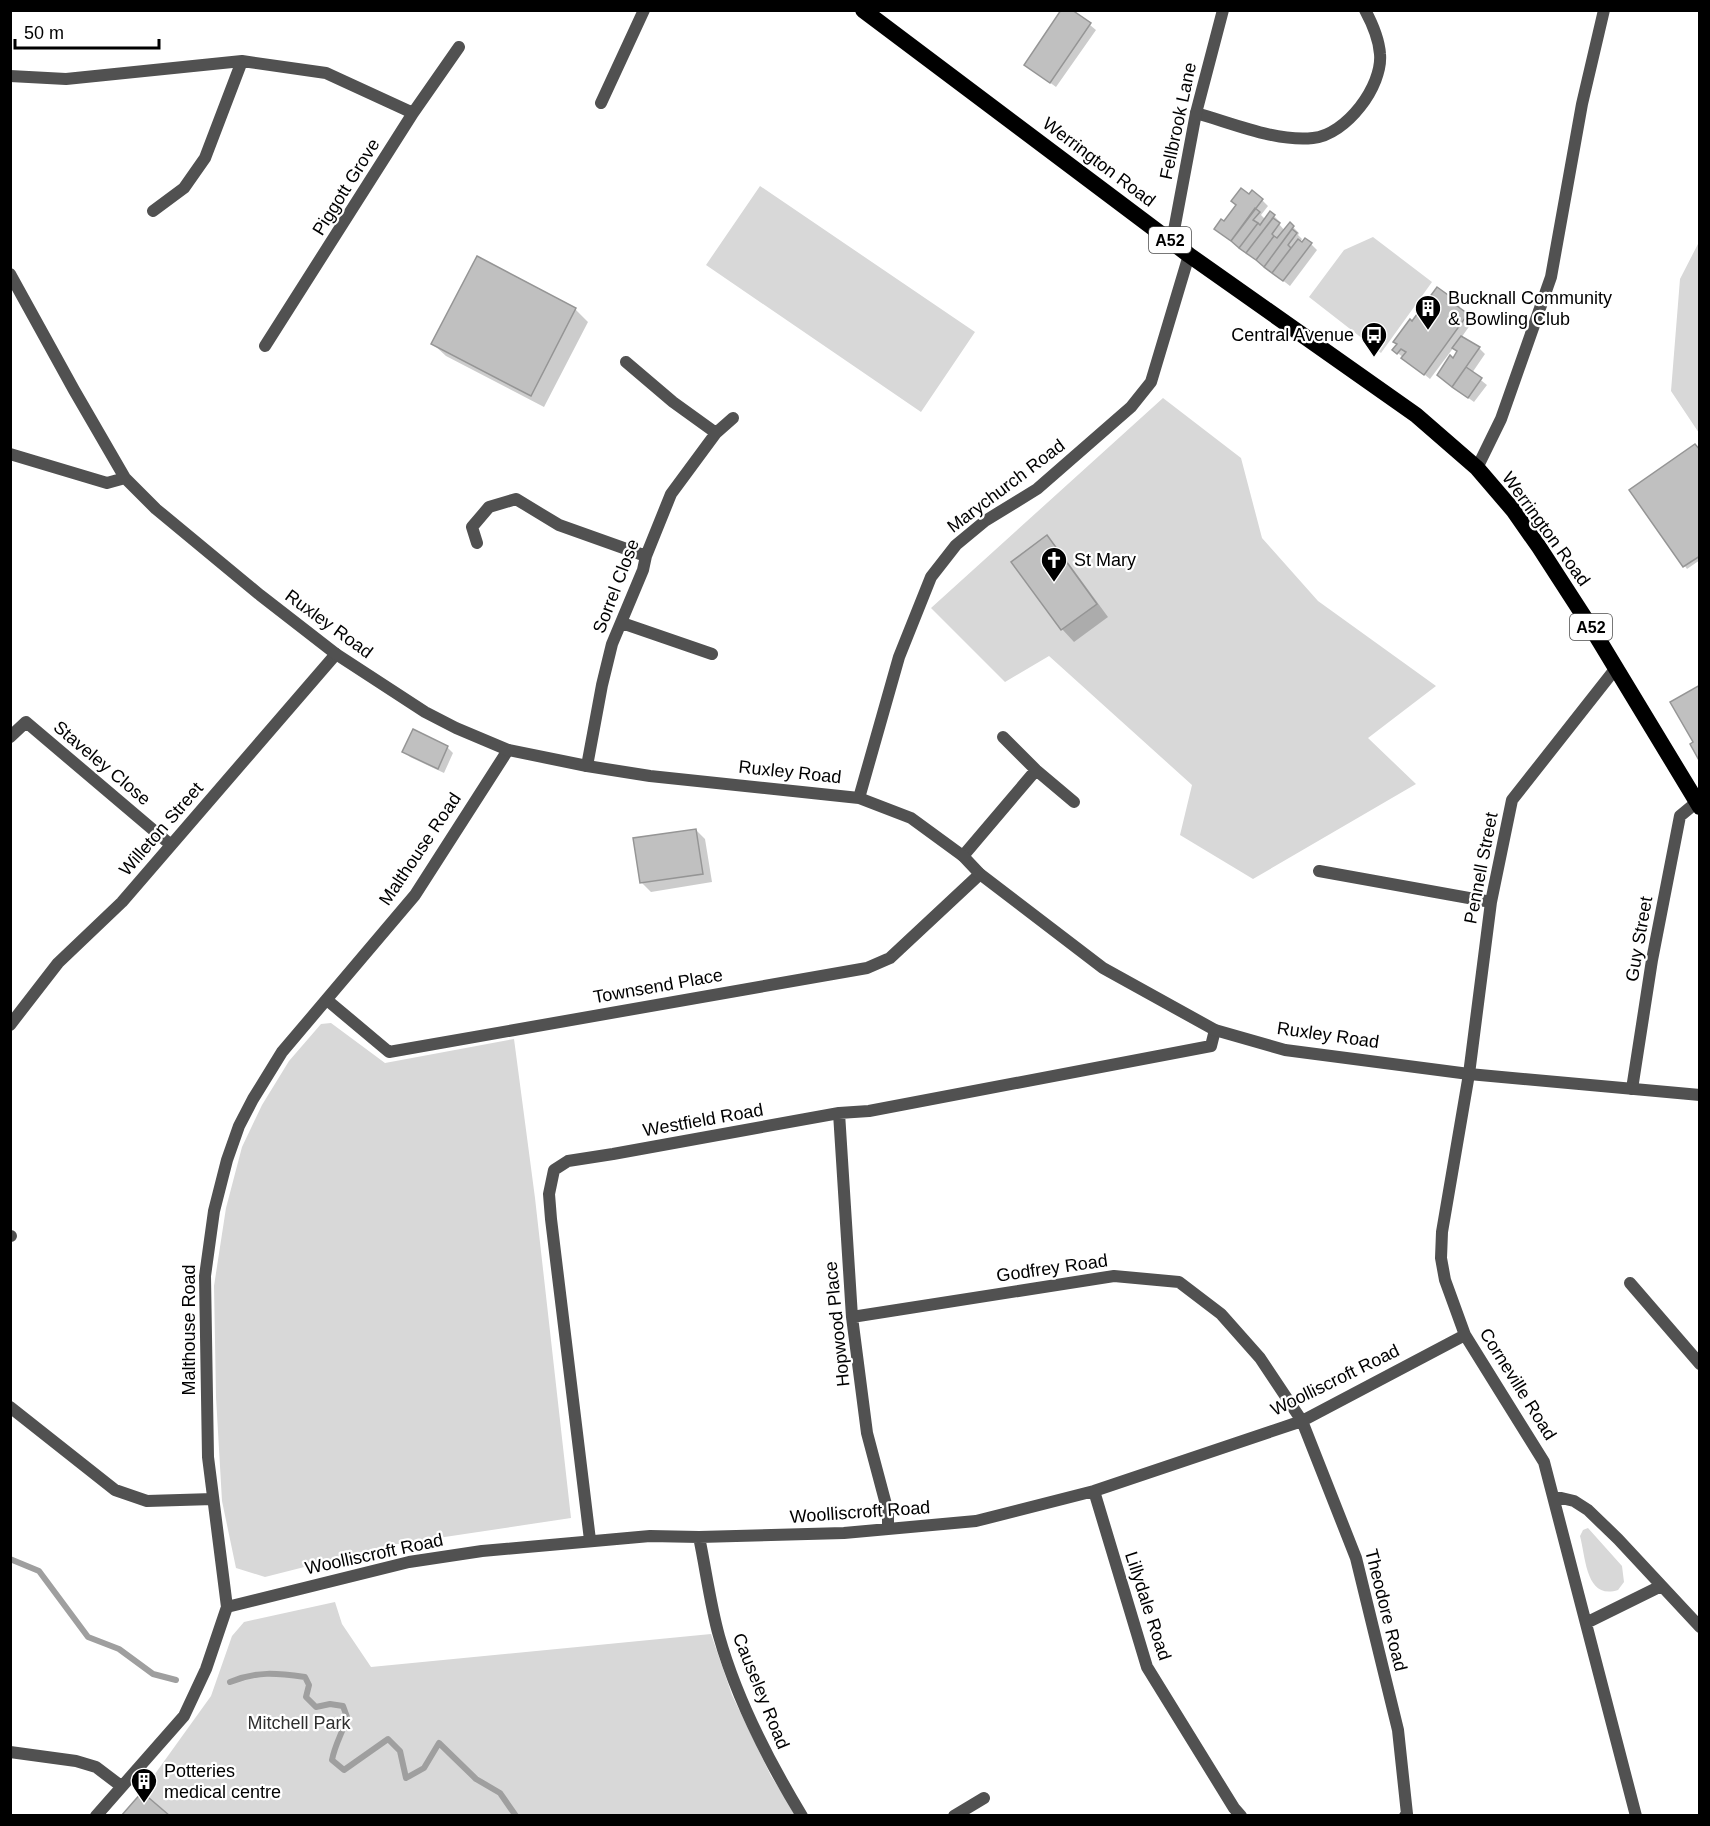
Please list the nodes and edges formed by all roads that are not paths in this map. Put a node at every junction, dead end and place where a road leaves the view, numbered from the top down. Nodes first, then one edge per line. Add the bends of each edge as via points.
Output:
1 (644, 10) edge
2 (863, 10) edge
3 (1223, 10) edge
4 (1365, 10) edge
5 (1604, 10) edge
6 (459, 47) dead end
7 (242, 61) junction
8 (10, 76) edge
9 (601, 103) dead end
10 (413, 113) junction
11 (1196, 113) junction
12 (153, 211) dead end
13 (1172, 241) junction
14 (1189, 255) junction
15 (10, 274) edge
16 (265, 346) dead end
17 (626, 362) dead end
18 (733, 418) dead end
19 (716, 433) junction
20 (10, 454) edge
21 (1477, 468) junction
22 (126, 478) junction
23 (477, 543) dead end
24 (646, 556) junction
25 (621, 623) junction
26 (336, 654) junction
27 (712, 654) dead end
28 (1616, 668) junction
29 (10, 737) edge
30 (1003, 737) dead end
31 (508, 750) junction
32 (587, 766) junction
33 (1036, 770) junction
34 (860, 798) junction
35 (1074, 802) dead end
36 (1698, 804) edge
37 (171, 845) junction
38 (963, 856) junction
39 (1319, 871) dead end
40 (980, 874) junction
41 (1491, 902) junction
42 (327, 1000) junction
43 (10, 1025) edge
44 (1215, 1030) junction
45 (1468, 1074) junction
46 (1632, 1089) junction
47 (1700, 1095) edge
48 (839, 1113) junction
49 (1630, 1284) dead end
50 (852, 1317) junction
51 (1465, 1335) junction
52 (1700, 1364) edge
53 (10, 1407) edge
54 (1302, 1421) junction
55 (1094, 1491) junction
56 (1552, 1496) junction
57 (213, 1499) junction
58 (888, 1528) junction
59 (699, 1537) junction
60 (590, 1540) junction
61 (1661, 1586) junction
62 (227, 1606) junction
63 (1586, 1623) junction
64 (1700, 1627) edge
65 (10, 1752) edge
66 (122, 1786) junction
67 (984, 1798) dead end
68 (96, 1815) edge
69 (802, 1815) edge
70 (954, 1815) edge
71 (1241, 1815) edge
72 (1405, 1815) edge
73 (1636, 1815) edge

1 - 9 street
2 - 13 highway, Werrington Road / A52
3 - 11 street, Fellbrook Lane
4 - 11 street via 1380,55 1375,82 1364,103 1342,125 1315,138 1284,138
5 - 21 street via 1582,104 1551,277 1501,420
6 - 10 street, Piggott Grove
7 - 8 street via 66,79
7 - 10 street via 326,73
7 - 12 street via 205,158 184,188
10 - 16 street, Piggott Grove
11 - 13 street, Fellbrook Lane
13 - 14 highway, Werrington Road / A52
14 - 21 highway, Werrington Road / A52 via 1416,415
14 - 34 street, Marychurch Road via 1151,382 1131,407 1037,489 985,520 956,545 931,577 896,668
15 - 22 street, Ruxley Road
17 - 19 street
18 - 19 street, Sorrel Close
19 - 24 street, Sorrel Close via 671,494
20 - 22 street via 107,483
21 - 28 highway, Werrington Road / A52 via 1539,547
22 - 26 street, Ruxley Road via 156,509
23 - 24 street via 472,527 489,507 516,499 559,525
24 - 25 street, Sorrel Close
25 - 27 street
25 - 32 street, Sorrel Close via 602,686
26 - 31 street, Ruxley Road via 425,712
26 - 37 street, Willeton Street
28 - 36 highway, Werrington Road / A52
28 - 41 street, Pennell Street via 1512,800
29 - 37 street, Staveley Close via 26,722
30 - 33 street
31 - 32 street, Ruxley Road
31 - 42 street, Malthouse Road via 415,894
32 - 34 street, Ruxley Road
33 - 35 street
33 - 38 street
34 - 38 street, Ruxley Road via 911,818
36 - 46 street, Guy Street via 1680,816
37 - 43 street, Willeton Street via 122,902 58,963
38 - 40 street, Ruxley Road
39 - 41 street
40 - 42 street, Townsend Place via 890,958 867,968 389,1052
40 - 44 street, Ruxley Road via 1103,968
41 - 45 street, Pennell Street
42 - 57 street, Malthouse Road via 282,1052 253,1098 227,1160 214,1210 205,1276 208,1457
44 - 45 street, Ruxley Road via 1285,1050
44 - 48 street, Westfield Road via 1211,1046 869,1111
45 - 46 street, Ruxley Road
45 - 51 street, Corneville Road via 1441,1245 1445,1280
46 - 47 street, Ruxley Road
48 - 50 street, Hopwood Place
48 - 60 street, Westfield Road via 568,1161 554,1170 549,1194 551,1219
49 - 52 street
50 - 54 street, Godfrey Road via 1114,1276 1179,1282 1221,1314 1260,1358
50 - 58 street, Hopwood Place via 867,1433 888,1512
51 - 54 street, Woolliscroft Road
51 - 56 street, Corneville Road via 1542,1457
53 - 57 street via 114,1490 147,1501
54 - 55 street, Woolliscroft Road
54 - 72 street, Theodore Road via 1356,1558 1398,1730
55 - 58 street, Woolliscroft Road via 976,1521
55 - 71 street, Lillydale Road via 1147,1667
56 - 61 street via 1574,1500 1588,1510
56 - 63 street, Corneville Road
57 - 62 street, Malthouse Road
58 - 59 street, Woolliscroft Road
59 - 60 street, Woolliscroft Road
59 - 69 street, Causeley Road via 719,1636 741,1698 778,1776
60 - 62 street, Woolliscroft Road via 409,1562
61 - 63 street
61 - 64 street
62 - 66 street, Malthouse Road via 206,1669 184,1716
63 - 73 street, Corneville Road
65 - 66 street via 96,1767
66 - 68 street, Malthouse Road
67 - 70 street

